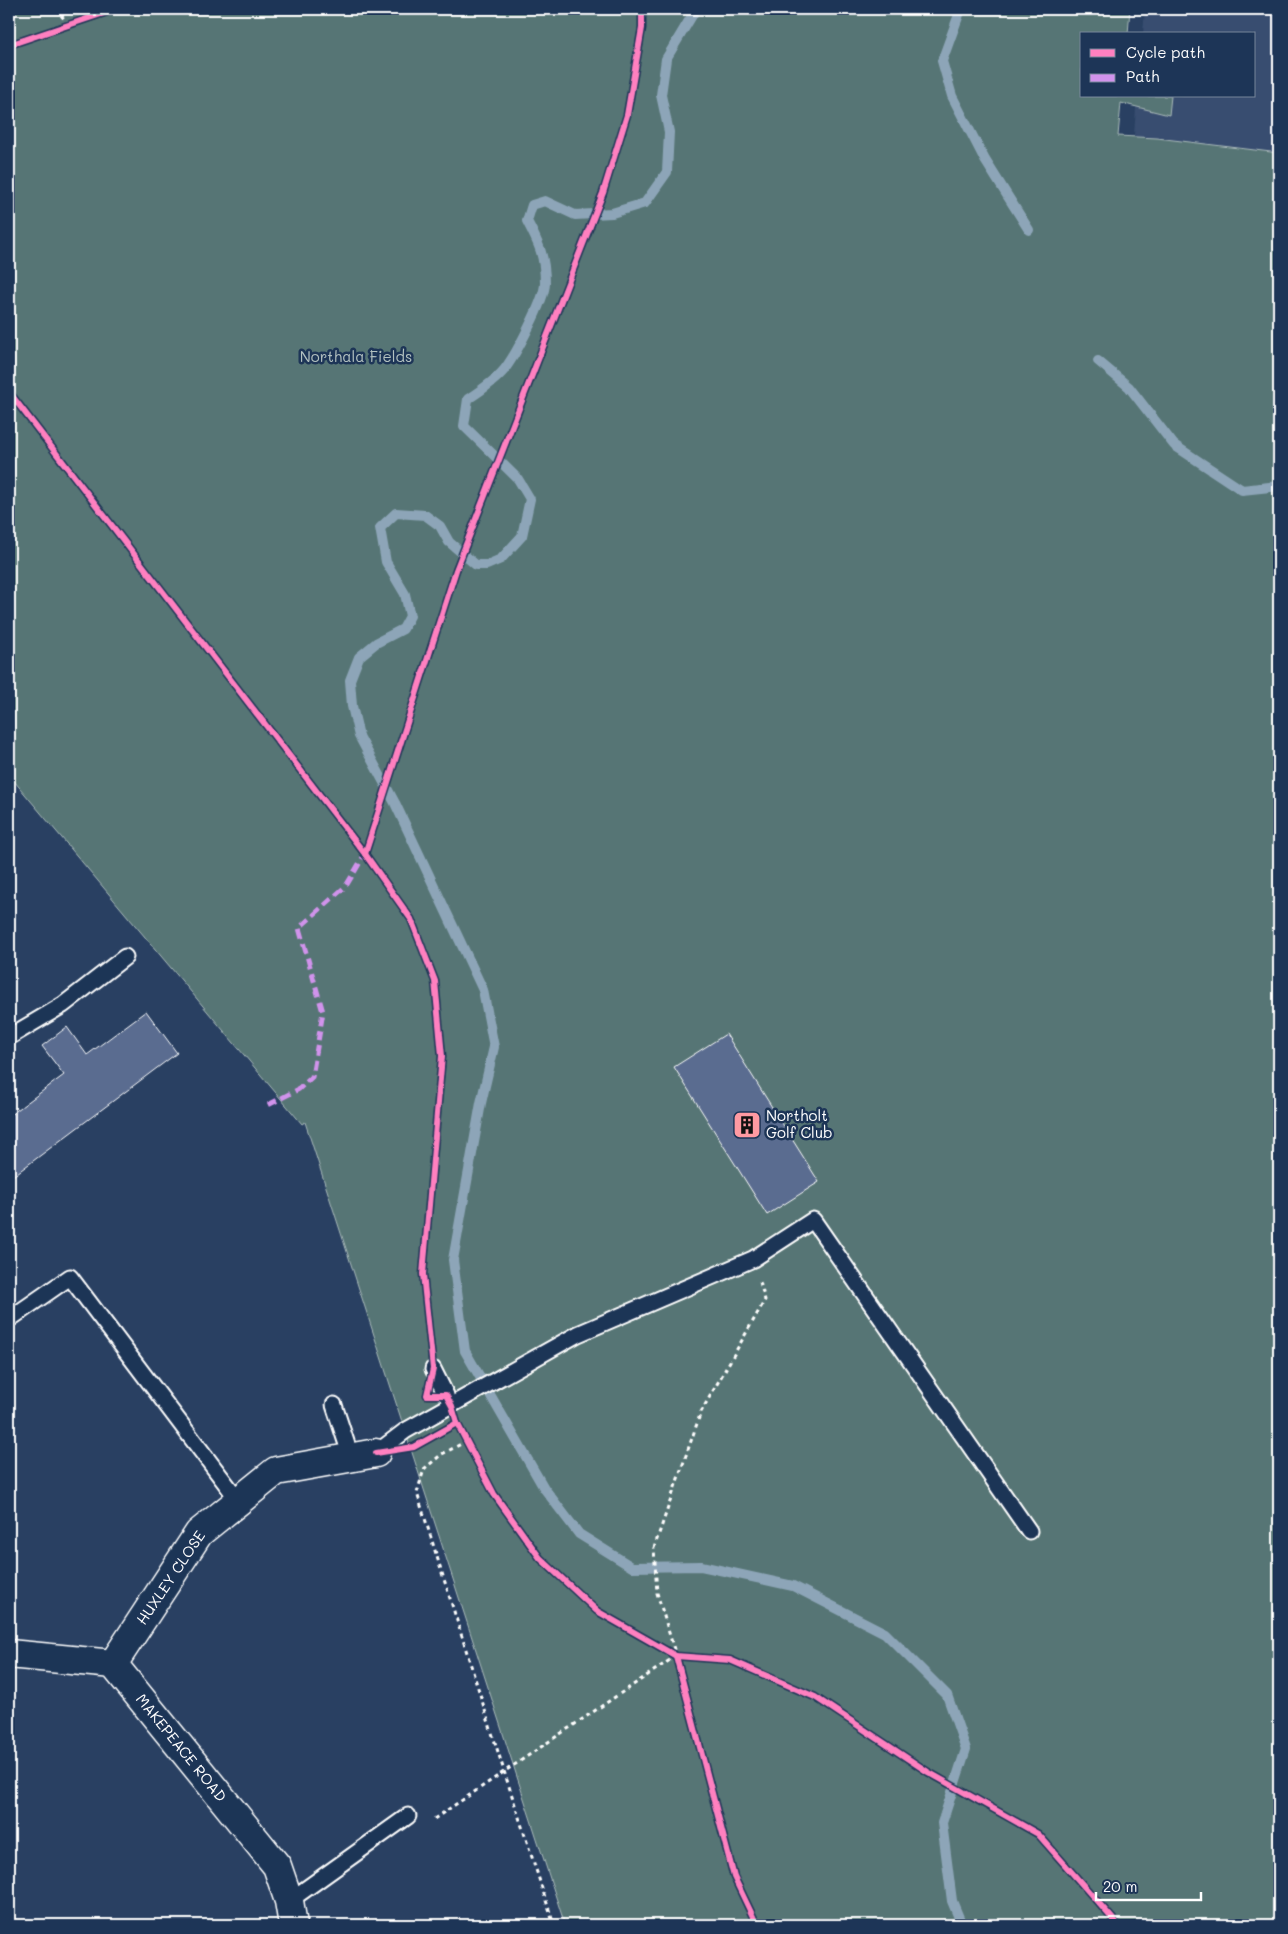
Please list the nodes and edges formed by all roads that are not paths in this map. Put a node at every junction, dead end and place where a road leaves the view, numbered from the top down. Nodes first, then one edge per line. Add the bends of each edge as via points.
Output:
1 (125, 956) dead end
2 (9, 1037) edge
3 (11, 1318) dead end
4 (433, 1369) dead end
5 (449, 1401) junction
6 (334, 1406) dead end
7 (364, 1455) junction
8 (239, 1501) junction
9 (1028, 1531) dead end
10 (9, 1654) edge
11 (113, 1664) junction
12 (408, 1816) road end
13 (291, 1913) edge

1 - 2 lane via 63,1005
3 - 8 lane via 70,1277
4 - 5 lane
5 - 7 lane
5 - 9 lane via 466,1398 578,1334 753,1259 813,1220
6 - 7 lane
7 - 8 street, HUXLEY CLOSE via 276,1471
8 - 11 street, HUXLEY CLOSE via 198,1533
10 - 11 street
11 - 13 street, MAKEPEACE ROAD via 276,1866
12 - 13 lane

